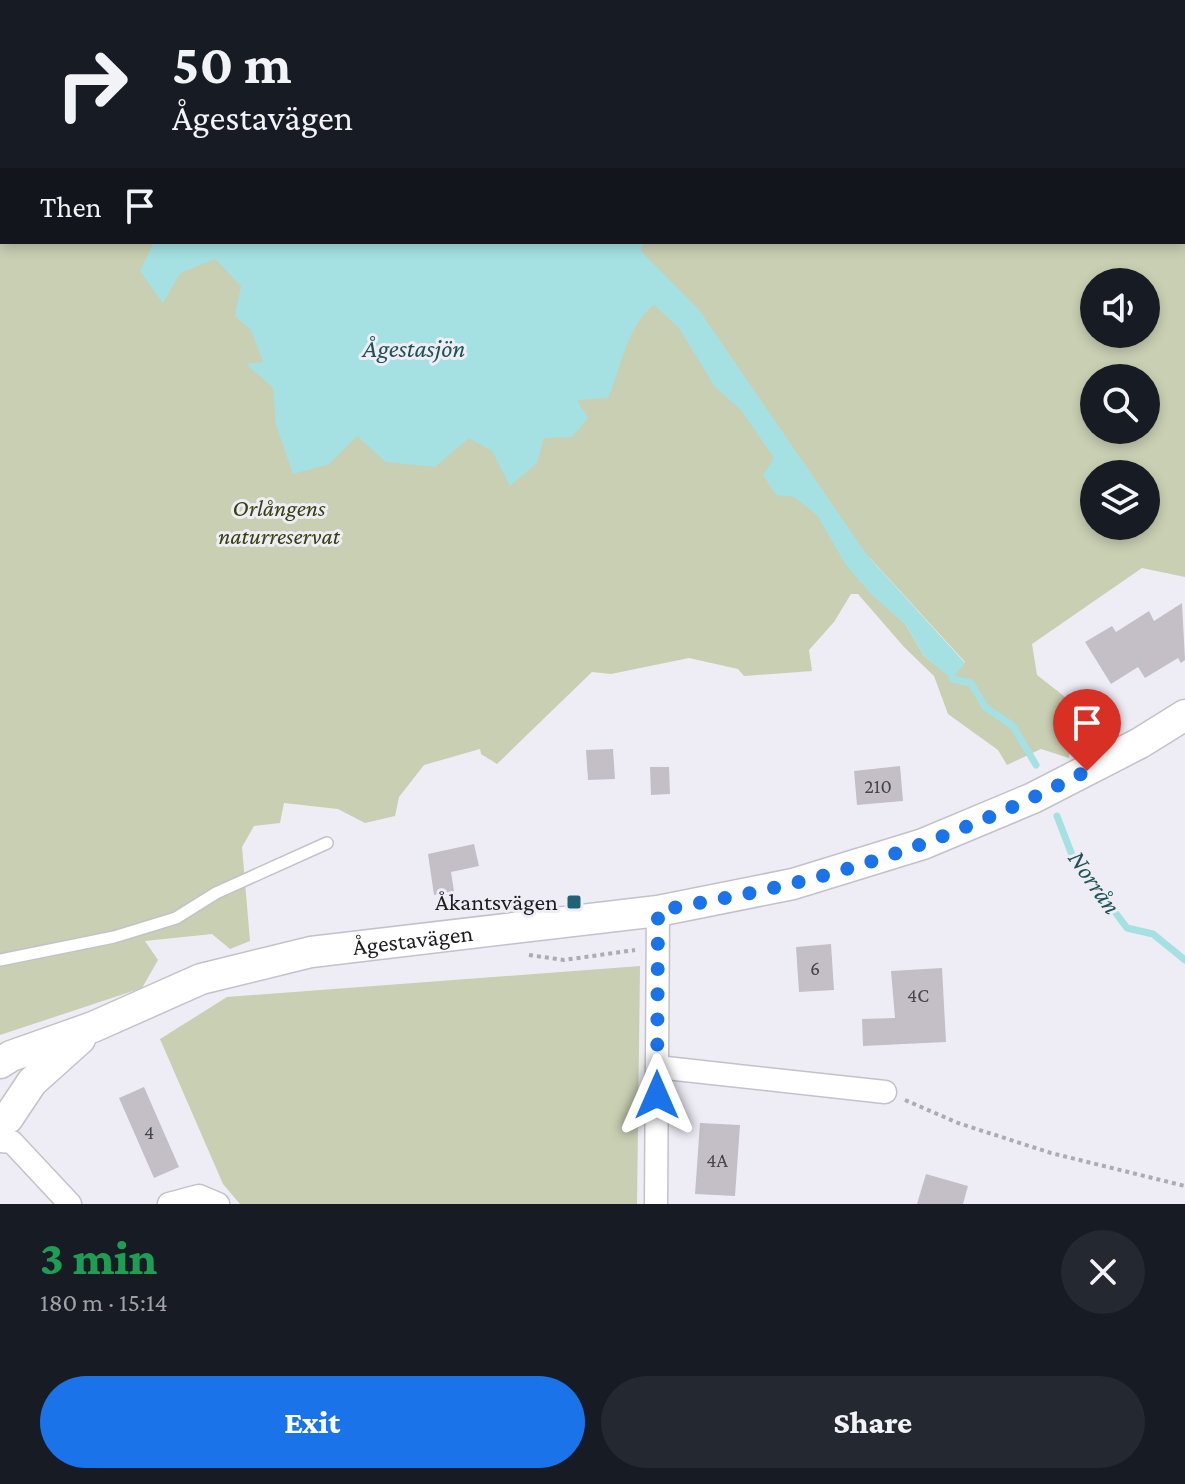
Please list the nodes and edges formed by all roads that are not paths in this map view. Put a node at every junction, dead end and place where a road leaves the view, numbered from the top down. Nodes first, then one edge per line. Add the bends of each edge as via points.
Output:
1 (1185, 715) edge
2 (327, 843) dead end
3 (658, 911) junction
4 (0, 960) edge
5 (93, 1027) junction
6 (0, 1063) edge
7 (657, 1067) junction
8 (885, 1092) road end
9 (2, 1122) edge
10 (70, 1204) edge
11 (169, 1204) edge
12 (218, 1204) edge
13 (656, 1204) edge

1 - 3 main road, Ågestavägen via 1033,798 923,844 793,884
2 - 4 lane via 216,893 176,918 114,937
3 - 5 main road, Ågestavägen via 311,952 201,979
3 - 7 street
5 - 6 main road, Ågestavägen
5 - 9 main road, Ågestavägen via 32,1082
7 - 8 street
7 - 13 street
9 - 10 street via 12,1142
11 - 12 street via 199,1196

